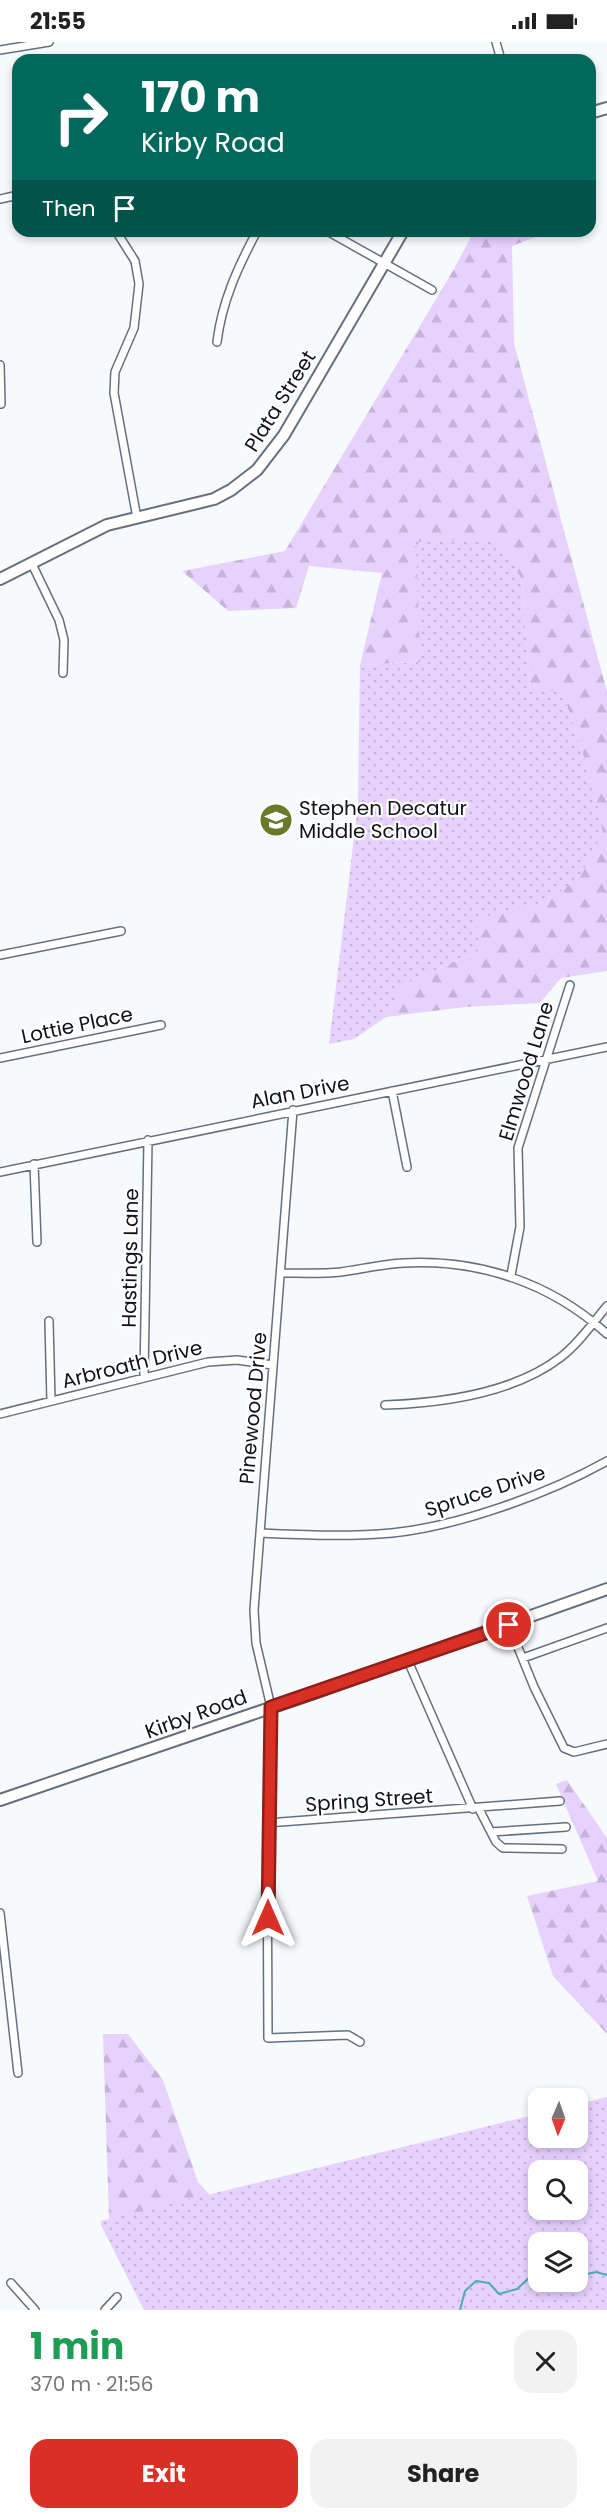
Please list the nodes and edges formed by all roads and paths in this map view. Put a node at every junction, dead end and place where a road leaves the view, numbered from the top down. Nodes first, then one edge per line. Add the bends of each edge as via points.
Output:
1 (49, 42) edge
2 (28, 44) edge
3 (0, 50) edge
4 (120, 237) edge
5 (254, 237) edge
6 (337, 237) edge
7 (399, 237) edge
8 (383, 264) junction
9 (432, 290) dead end
10 (217, 342) dead end
11 (0, 365) edge
12 (1, 404) edge
13 (136, 518) junction
14 (31, 562) junction
15 (0, 579) edge
16 (63, 673) dead end
17 (121, 932) dead end
18 (0, 955) edge
19 (570, 985) dead end
20 (161, 1025) dead end
21 (607, 1047) edge
22 (0, 1058) edge
23 (547, 1059) junction
24 (392, 1091) junction
25 (293, 1110) junction
26 (148, 1140) junction
27 (34, 1164) junction
28 (407, 1167) dead end
29 (0, 1172) edge
30 (37, 1242) dead end
31 (281, 1273) junction
32 (511, 1275) junction
33 (607, 1306) edge
34 (49, 1321) dead end
35 (594, 1322) junction
36 (607, 1334) edge
37 (273, 1365) junction
38 (144, 1377) junction
39 (51, 1401) junction
40 (385, 1405) dead end
41 (0, 1414) edge
42 (607, 1461) edge
43 (260, 1533) junction
44 (607, 1589) edge
45 (509, 1625) junction
46 (607, 1628) edge
47 (523, 1658) junction
48 (408, 1660) junction
49 (271, 1707) junction
50 (607, 1744) edge
51 (0, 1800) edge
52 (560, 1801) dead end
53 (476, 1809) junction
54 (267, 1823) junction
55 (566, 1827) dead end
56 (491, 1832) junction
57 (562, 1849) dead end
58 (0, 1913) edge
59 (360, 2042) dead end
60 (18, 2073) dead end
61 (11, 2283) dead end
62 (117, 2297) dead end
63 (35, 2310) edge
64 (105, 2310) edge

1 - 2 street
2 - 3 street
4 - 13 street via 135,261 139,284 136,318 115,372 114,393
5 - 10 street via 223,306
6 - 8 street
7 - 8 main road, Plata Street
8 - 9 street
8 - 13 main road, Plata Street via 284,435 260,467 214,499
11 - 12 street
13 - 14 main road, Plata Street via 89,533
14 - 15 main road, Plata Street
14 - 16 street via 59,620 64,640
17 - 18 street
19 - 23 street, Elmwood Lane
20 - 22 street, Lottie Place
21 - 23 street, Alan Drive
23 - 24 street, Alan Drive
23 - 32 street, Elmwood Lane via 518,1148 520,1227
24 - 25 street, Alan Drive
24 - 28 street
25 - 26 street, Alan Drive
25 - 31 street, Pinewood Drive
26 - 27 street, Alan Drive
26 - 38 street, Hastings Lane
27 - 29 street, Alan Drive
27 - 30 street
31 - 32 street via 335,1273 421,1262 466,1265
31 - 37 street, Pinewood Drive
32 - 35 street via 549,1293
33 - 35 street
34 - 39 street
35 - 36 street
35 - 40 street via 560,1358 521,1379 466,1396
37 - 38 street, Arbroath Drive via 218,1360
37 - 43 street, Pinewood Drive
38 - 39 street, Arbroath Drive
39 - 41 street, Arbroath Drive
42 - 43 street, Spruce Drive via 531,1495 424,1528 357,1535
43 - 49 street, Pinewood Drive via 255,1624
44 - 45 main road, Kirby Road
45 - 47 street
45 - 48 main road, Kirby Road
46 - 47 street
47 - 50 street via 564,1748 574,1752
48 - 49 main road, Kirby Road
48 - 53 street
49 - 51 main road, Kirby Road
49 - 54 street, Pinewood Drive
52 - 53 street, Spring Street
53 - 54 street, Spring Street
53 - 56 street
54 - 59 street, Pinewood Drive via 268,2038 348,2035
55 - 56 street
56 - 57 street via 502,1848
58 - 60 street
61 - 63 street
62 - 64 street

